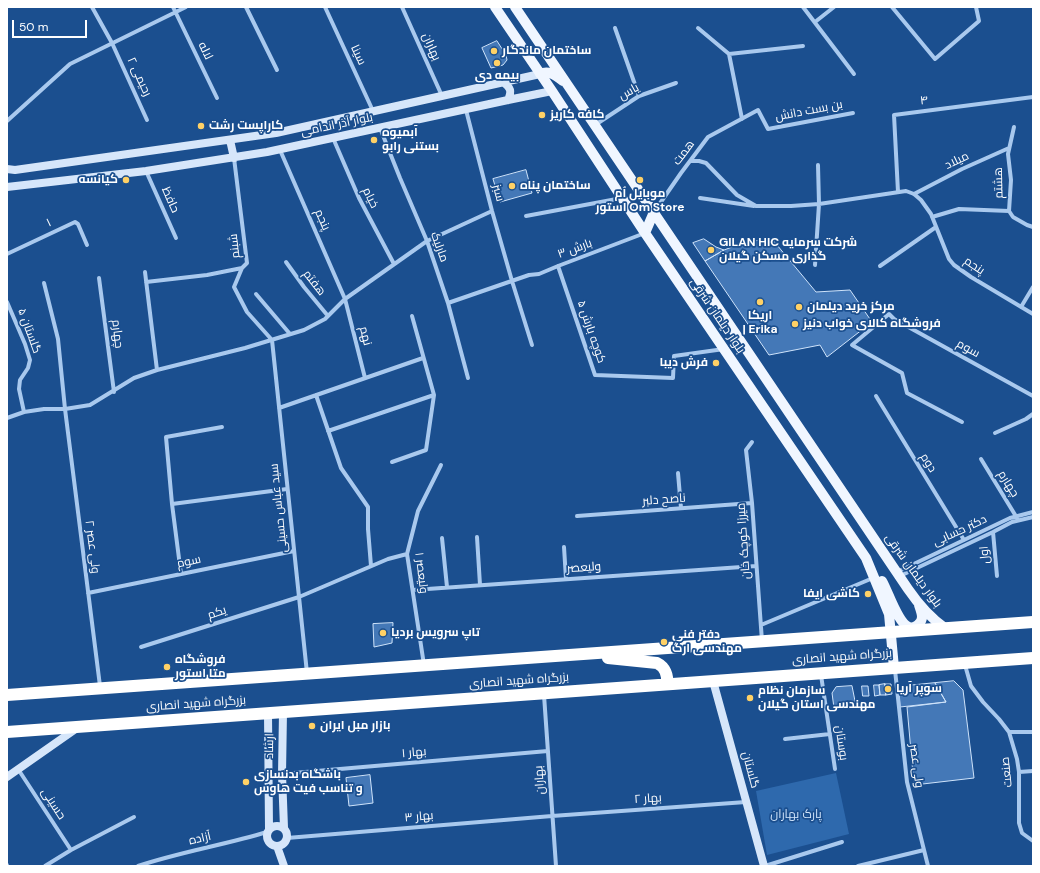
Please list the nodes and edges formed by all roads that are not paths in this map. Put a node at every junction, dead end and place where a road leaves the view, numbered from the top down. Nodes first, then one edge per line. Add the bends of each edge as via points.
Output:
1 (92, 7) edge
2 (173, 7) edge
3 (186, 7) edge
4 (246, 7) edge
5 (324, 7) edge
6 (402, 7) edge
7 (495, 7) edge
8 (515, 7) edge
9 (803, 7) edge
10 (834, 7) edge
11 (892, 7) edge
12 (976, 7) edge
13 (175, 12) junction
14 (815, 22) junction
15 (615, 28) dead end
16 (698, 28) dead end
17 (112, 43) junction
18 (803, 46) dead end
19 (729, 54) junction
20 (277, 70) dead end
21 (540, 74) junction
22 (854, 74) dead end
23 (503, 82) junction
24 (676, 83) dead end
25 (568, 85) junction
26 (552, 92) junction
27 (442, 96) junction
28 (639, 96) junction
29 (1033, 97) edge
30 (217, 98) dead end
31 (508, 100) junction
32 (466, 110) junction
33 (373, 111) junction
34 (853, 113) dead end
35 (742, 119) junction
36 (147, 120) dead end
37 (7, 121) edge
38 (595, 125) junction
39 (1014, 127) dead end
40 (380, 128) junction
41 (768, 129) joint
42 (333, 138) junction
43 (230, 140) junction
44 (1009, 148) junction
45 (280, 150) junction
46 (234, 158) junction
47 (690, 161) junction
48 (818, 165) dead end
49 (7, 169) edge
50 (146, 171) junction
51 (7, 187) edge
52 (898, 192) junction
53 (914, 194) junction
54 (622, 198) junction
55 (700, 198) dead end
56 (819, 204) junction
57 (756, 206) junction
58 (492, 211) junction
59 (1009, 211) junction
60 (654, 212) junction
61 (526, 216) dead end
62 (932, 218) junction
63 (936, 227) junction
64 (1033, 227) edge
65 (645, 234) junction
66 (176, 238) dead end
67 (427, 241) junction
68 (87, 245) dead end
69 (7, 254) edge
70 (286, 262) dead end
71 (394, 264) junction
72 (815, 265) dead end
73 (558, 266) junction
74 (880, 266) dead end
75 (242, 268) junction
76 (145, 272) dead end
77 (99, 278) dead end
78 (512, 281) junction
79 (146, 282) junction
80 (44, 283) dead end
81 (1033, 287) edge
82 (256, 294) dead end
83 (345, 299) junction
84 (7, 302) edge
85 (448, 303) junction
86 (1021, 307) junction
87 (1033, 314) edge
88 (328, 316) junction
89 (412, 316) dead end
90 (290, 334) junction
91 (272, 340) junction
92 (532, 345) dead end
93 (724, 349) junction
94 (424, 358) junction
95 (157, 370) junction
96 (365, 378) junction
97 (468, 378) dead end
98 (114, 392) junction
99 (316, 395) junction
100 (434, 395) junction
101 (876, 396) dead end
102 (1033, 396) edge
103 (65, 408) junction
104 (279, 408) junction
105 (24, 412) junction
106 (1033, 414) edge
107 (7, 418) edge
108 (962, 422) dead end
109 (222, 427) dead end
110 (328, 432) junction
111 (995, 433) dead end
112 (752, 442) dead end
113 (981, 459) dead end
114 (392, 462) dead end
115 (441, 465) dead end
116 (678, 473) dead end
117 (287, 489) junction
118 (752, 503) junction
119 (172, 504) junction
120 (680, 508) junction
121 (1033, 512) edge
122 (577, 516) dead end
123 (1033, 516) edge
124 (1017, 518) junction
125 (993, 532) junction
126 (477, 537) dead end
127 (442, 538) dead end
128 (964, 540) junction
129 (564, 547) dead end
130 (294, 551) junction
131 (406, 554) junction
132 (866, 558) junction
133 (371, 566) junction
134 (756, 566) junction
135 (181, 574) junction
136 (898, 574) junction
137 (997, 576) dead end
138 (874, 578) junction
139 (566, 579) junction
140 (480, 585) junction
141 (447, 587) junction
142 (413, 590) junction
143 (88, 592) junction
144 (299, 597) junction
145 (918, 604) junction
146 (1033, 622) edge
147 (761, 625) junction
148 (945, 628) junction
149 (890, 632) junction
150 (762, 641) junction
151 (142, 647) dead end
152 (569, 655) junction
153 (1033, 658) edge
154 (965, 663) junction
155 (424, 665) junction
156 (894, 668) junction
157 (821, 673) junction
158 (307, 674) junction
159 (712, 681) junction
160 (667, 684) junction
161 (100, 688) junction
162 (544, 693) junction
163 (7, 695) edge
164 (283, 712) junction
165 (268, 713) junction
166 (79, 726) junction
167 (7, 732) edge
168 (1009, 732) junction
169 (1033, 732) edge
170 (830, 734) junction
171 (785, 739) dead end
172 (548, 751) junction
173 (18, 769) junction
174 (835, 769) dead end
175 (1033, 771) edge
176 (1019, 772) junction
177 (282, 774) junction
178 (7, 777) edge
179 (746, 802) junction
180 (552, 816) junction
181 (134, 817) dead end
182 (284, 828) junction
183 (268, 831) junction
184 (287, 838) junction
185 (1033, 841) edge
186 (842, 842) dead end
187 (277, 846) junction
188 (71, 850) junction
189 (924, 850) junction
190 (44, 866) edge
191 (138, 866) edge
192 (284, 866) edge
193 (556, 866) edge
194 (764, 866) edge
195 (858, 866) edge
196 (928, 866) edge

1 - 17 street, رحیمی ۲
2 - 13 street, لاله
3 - 13 street
4 - 20 street
5 - 33 street, سینا
6 - 27 street, بهاران
7 - 21 main road, بلوار دیلمان شرقی
8 - 25 main road, بلوار دیلمان شرقی
9 - 14 street
10 - 14 street
11 - 12 street via 935,59 979,21
13 - 17 street
13 - 30 street, لاله
14 - 22 street
15 - 28 street
16 - 19 street
17 - 36 street, رحیمی ۲
17 - 37 street via 70,64
18 - 19 street
19 - 35 street
21 - 23 main road, بلوار آذر اندامی
21 - 25 main road via 551,73
21 - 26 main road, بلوار دیلمان شرقی
23 - 27 main road, بلوار آذر اندامی
23 - 31 main road via 510,87
24 - 28 street, یاس
25 - 38 main road, بلوار دیلمان شرقی
26 - 31 main road, بلوار آذر اندامی
26 - 54 main road, بلوار دیلمان شرقی
27 - 33 main road, بلوار آذر اندامی
28 - 38 street, یاس
29 - 52 street, ۴ via 894,115
31 - 32 main road, بلوار آذر اندامی
32 - 40 main road, بلوار آذر اندامی
32 - 58 street, سبز
33 - 43 main road, بلوار آذر اندامی via 276,133
34 - 41 street, بن بست دانش
35 - 41 street, همت via 758,110
35 - 47 street, همت via 708,137
38 - 60 main road, بلوار دیلمان شرقی
39 - 44 street, هشتم
40 - 42 main road, بلوار آذر اندامی
40 - 67 street, مارلیک
42 - 45 main road, بلوار آذر اندامی
42 - 71 street, خیام via 359,198
43 - 46 main road
43 - 49 main road, بلوار آذر اندامی via 15,170
44 - 53 street, میلاد via 962,168
44 - 59 street, هشتم
45 - 46 main road, بلوار آذر اندامی
45 - 83 street, پنجم
46 - 50 main road, بلوار آذر اندامی
46 - 75 street, شبنم via 247,256 247,263
47 - 57 street via 706,163 737,195
47 - 60 street, همت
48 - 56 street
50 - 51 main road, بلوار آذر اندامی
50 - 66 street, حافظ
52 - 53 street
52 - 56 street
53 - 62 street, پنجم
54 - 61 street
54 - 65 main road, بلوار دیلمان شرقی
55 - 57 street
56 - 57 street
56 - 72 street
58 - 67 street
58 - 78 street, سبز
59 - 62 street via 959,209
59 - 64 street, هشتم via 1013,217
60 - 65 main road
60 - 136 main road, بلوار دیلمان شرقی
62 - 63 street, پنجم
63 - 74 street
63 - 86 street, پنجم via 954,265
65 - 73 street, بارش ۳
65 - 93 main road, بلوار دیلمان شرقی
67 - 71 street
67 - 85 street, مارلیک
68 - 69 street, ۱ via 75,222
70 - 88 street, هفتم
71 - 83 street
73 - 78 street, بارش ۳
73 - 93 street, کوچه بارش ۵ via 595,375 673,378 674,356
75 - 79 street via 208,275
75 - 91 street, شبنم via 234,287 247,312
76 - 79 street
77 - 98 street, چهارم
78 - 85 street, بارش ۳
78 - 92 street, سبز
79 - 95 street
80 - 103 street, ولی عصر ۲ via 58,339
81 - 86 street
82 - 90 street
83 - 88 street
83 - 96 street, نهم
84 - 105 street, گلستان ۵ via 30,360 19,388
85 - 97 street, مارلیک
86 - 87 street, پنجم
88 - 90 street via 304,330
89 - 94 street
90 - 91 street
91 - 95 street
91 - 104 street, سید عباس حسینی
93 - 132 main road, بلوار دیلمان شرقی
94 - 96 street
94 - 100 street
95 - 98 street via 134,378
96 - 99 street
98 - 103 street via 90,405
99 - 104 street
99 - 110 street
100 - 110 street
100 - 114 street via 426,450
101 - 128 street, دوم
102 - 108 street, سوم via 889,314 852,344 902,374 906,393
103 - 105 street
103 - 143 street, ولی عصر ۲
104 - 117 street, سید عباس حسینی
105 - 107 street
106 - 111 street
109 - 119 street via 166,437
110 - 133 street via 341,468 368,507
112 - 118 street, میرزا کوچک خان via 746,450
113 - 124 street, چهارم
115 - 131 street, ولیعصر ۱ via 418,511
116 - 120 street
117 - 119 street
117 - 130 street, سید عباس حسینی
118 - 120 street, ناصح دلبر
118 - 134 street, میرزا کوچک خان
119 - 135 street
120 - 122 street, ناصح دلبر
121 - 124 street, دکتر حسابی
123 - 124 street, دکتر حسابی
124 - 125 street, دکتر حسابی
124 - 128 street, دکتر حسابی via 1010,518
125 - 136 street, دکتر حسابی
125 - 137 street, اول
126 - 140 street
127 - 141 street
128 - 136 street, دکتر حسابی
129 - 139 street
130 - 135 street, سوم
130 - 144 street, سید عباس حسینی
131 - 133 street, یکم
131 - 142 street, ولیعصر ۱
132 - 138 main road, بلوار دیلمان شرقی
132 - 145 main road via 881,579 897,614 906,626 915,627 920,622 922,615
133 - 144 street, یکم
134 - 139 street, ولیعصر
134 - 147 street, میرزا کوچک خان
135 - 143 street, سوم
136 - 145 main road, بلوار دیلمان شرقی
138 - 147 street
138 - 149 main road, بلوار دیلمان شرقی via 889,614
139 - 140 street, ولیعصر
140 - 141 street, ولیعصر
141 - 142 street, ولیعصر
142 - 155 street, ولیعصر ۱
143 - 161 street, ولی عصر ۲
144 - 151 street, یکم
144 - 158 street, سید عباس حسینی
145 - 148 main road, بلوار دیلمان شرقی
146 - 148 highway, بزرگراه شهید انصاری
147 - 150 street, میرزا کوچک خان
148 - 149 highway, بزرگراه شهید انصاری
149 - 150 highway, بزرگراه شهید انصاری
149 - 156 main road, بلوار دیلمان شرقی
150 - 152 highway, بزرگراه شهید انصاری
152 - 155 highway, بزرگراه شهید انصاری
152 - 160 highway via 654,662 665,670
153 - 154 highway, بزرگراه شهید انصاری
154 - 156 highway, بزرگراه شهید انصاری
154 - 168 street, صنعت via 971,686
155 - 158 highway, بزرگراه شهید انصاری
156 - 157 highway, بزرگراه شهید انصاری
156 - 189 street, ولی عصر via 907,782
157 - 159 highway, بزرگراه شهید انصاری
157 - 170 street, بوستان
158 - 161 highway, بزرگراه شهید انصاری
159 - 160 highway, بزرگراه شهید انصاری
159 - 179 main road, گلستان
160 - 162 highway, بزرگراه شهید انصاری
161 - 163 highway, بزرگراه شهید انصاری
162 - 164 highway, بزرگراه شهید انصاری
162 - 172 street, بهاران
164 - 165 highway, بزرگراه شهید انصاری
164 - 177 main road, ارشاد
165 - 166 highway, بزرگراه شهید انصاری
165 - 183 main road, ارشاد
166 - 167 highway, بزرگراه شهید انصاری
166 - 173 main road
168 - 169 street
168 - 176 street, صنعت
170 - 171 street
170 - 174 street, بوستان
172 - 177 street, بهار ۱
172 - 180 street, بهاران
173 - 178 main road
173 - 188 street, حسینی
175 - 176 street
176 - 185 street, صنعت via 1019,823 1022,833
177 - 182 main road, ارشاد
179 - 180 street, بهار ۲
179 - 194 main road, گلستان
180 - 184 street, بهار ۳
180 - 193 street, بهاران
181 - 188 street
182 - 183 main road via 274,826
182 - 184 main road
183 - 187 main road via 268,842
183 - 191 street, آزاده
184 - 187 main road via 284,844
186 - 194 street
187 - 192 main road
188 - 190 street
189 - 195 street
189 - 196 street, ولی عصر

